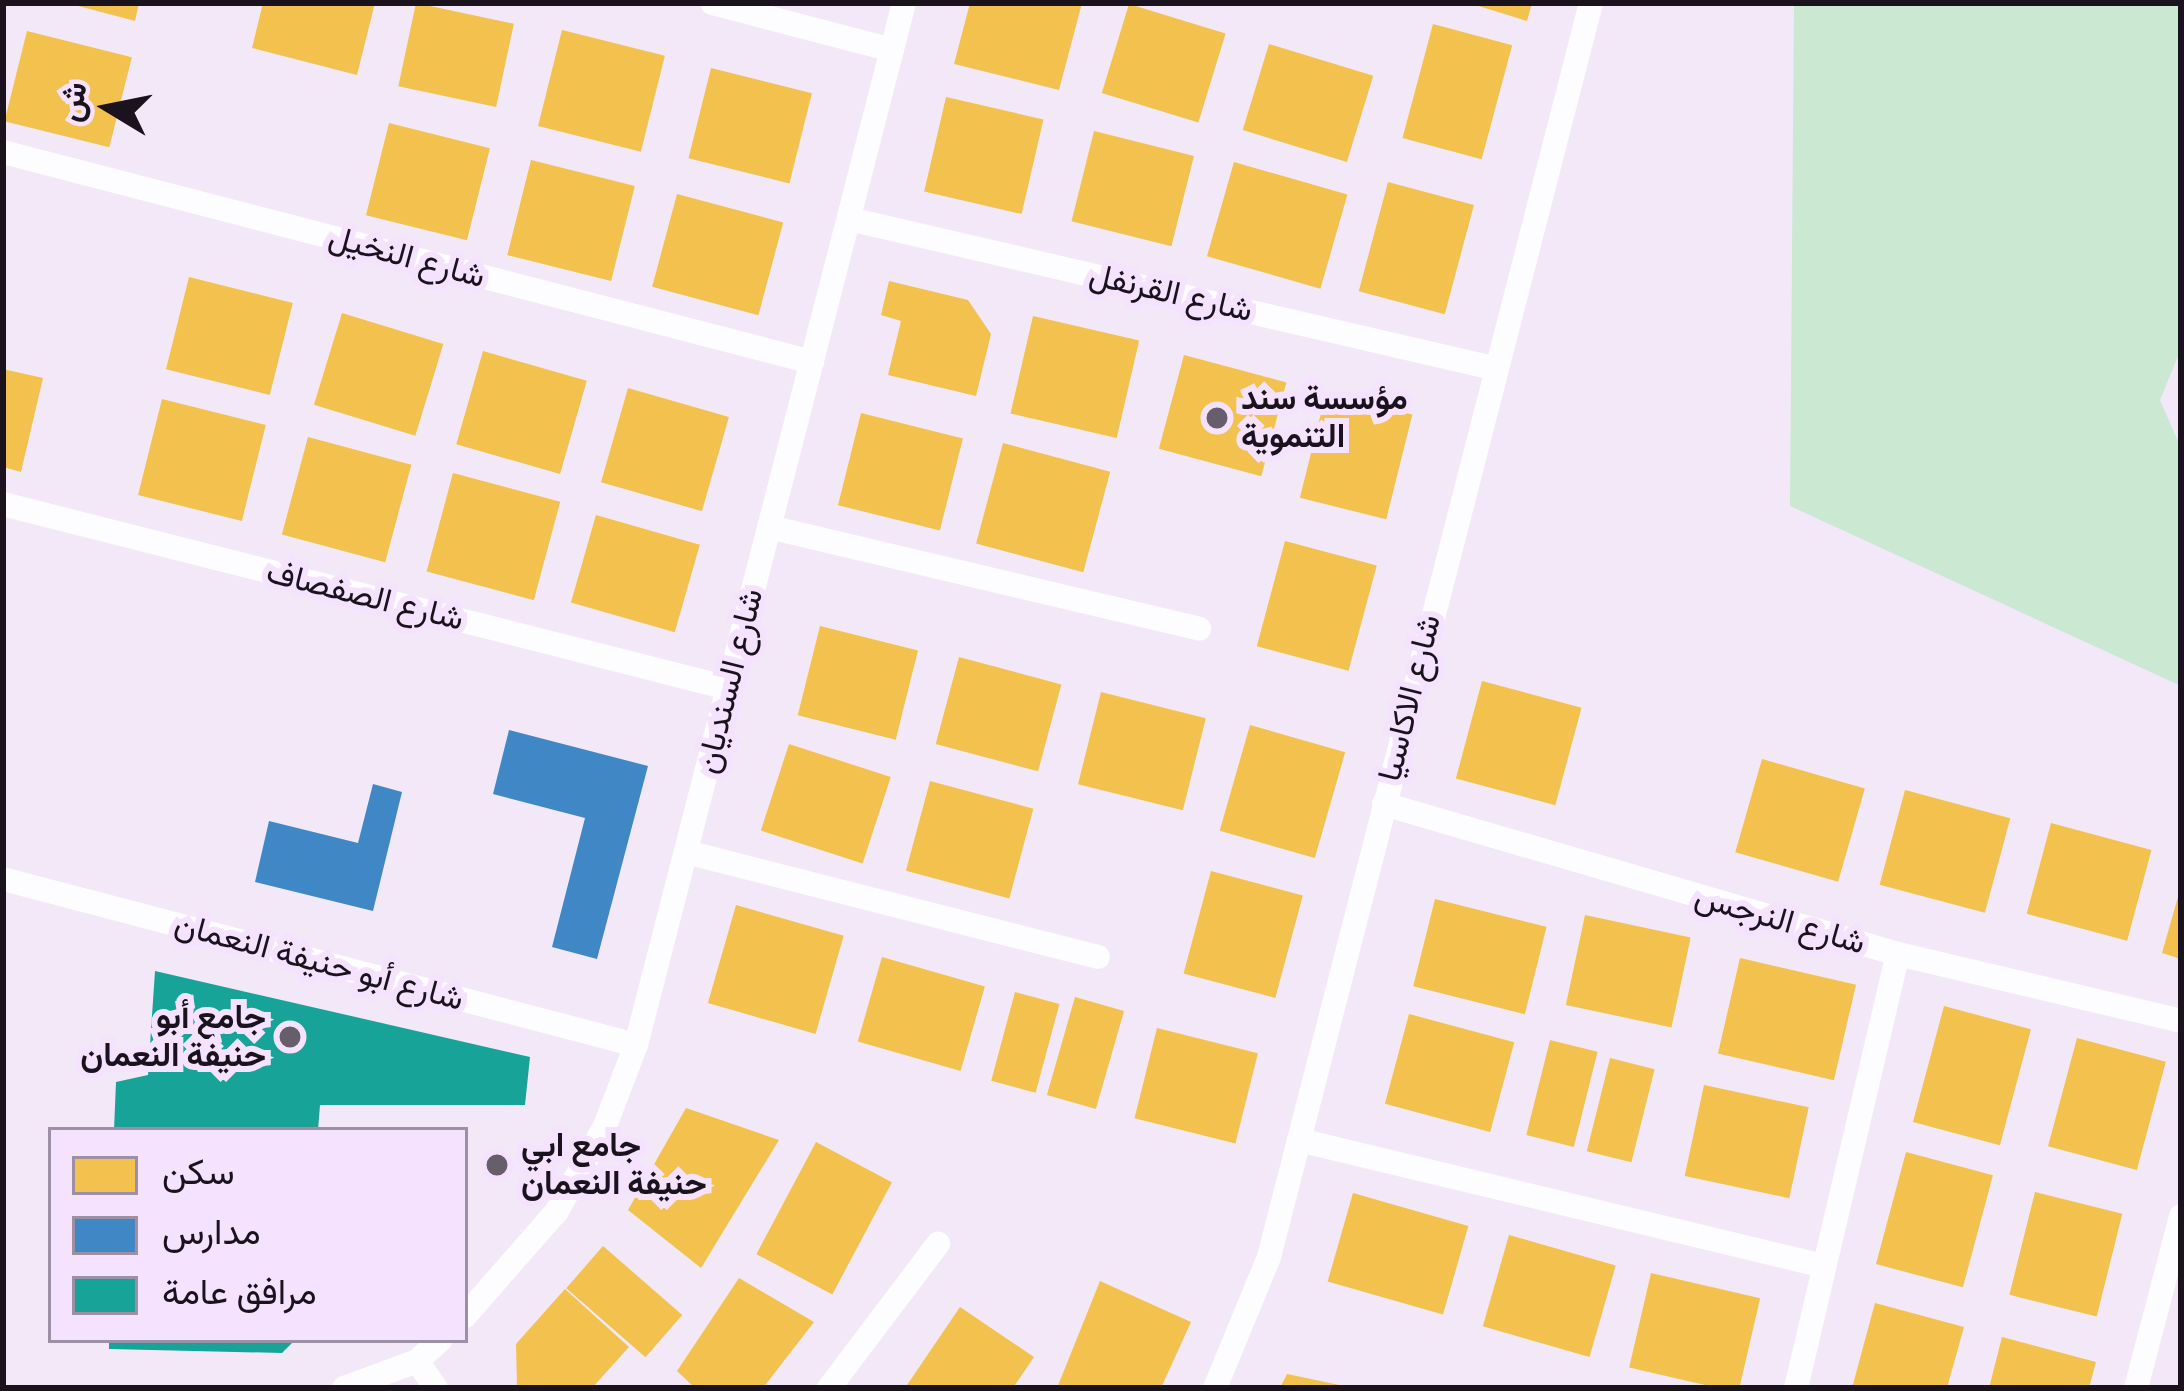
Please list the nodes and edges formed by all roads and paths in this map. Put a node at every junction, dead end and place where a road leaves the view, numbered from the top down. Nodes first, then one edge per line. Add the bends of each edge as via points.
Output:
1 (712, 3) edge
2 (904, 3) edge
3 (1591, 3) edge
4 (892, 50) junction
5 (3, 152) edge
6 (849, 219) junction
7 (812, 362) junction
8 (1493, 368) junction
9 (3, 504) edge
10 (769, 527) junction
11 (1199, 629) dead end
12 (728, 688) junction
13 (1384, 804) junction
14 (686, 852) junction
15 (3, 880) edge
16 (1898, 954) junction
17 (1098, 957) dead end
18 (2181, 1021) edge
19 (636, 1045) junction
20 (1299, 1140) junction
21 (2181, 1216) edge
22 (938, 1244) dead end
23 (1824, 1266) junction
24 (468, 1313) edge
25 (437, 1343) edge
26 (418, 1361) junction
27 (344, 1388) edge
28 (436, 1388) edge
29 (829, 1388) edge
30 (1215, 1388) edge
31 (1796, 1388) edge
32 (2136, 1388) edge

1 - 4 street
2 - 4 street, شارع السنديان
3 - 8 street, شارع الاكاسيا
4 - 6 street, شارع السنديان
5 - 7 street, شارع النخيل
6 - 7 street, شارع السنديان
6 - 8 street, شارع القرنفل
7 - 10 street, شارع السنديان
8 - 13 street, شارع الاكاسيا
9 - 12 street, شارع الصفصاف
10 - 11 street
10 - 12 street, شارع السنديان
12 - 14 street, شارع السنديان
13 - 16 street, شارع النرجس
13 - 20 street, شارع الاكاسيا
14 - 17 street
14 - 19 street, شارع السنديان
15 - 19 street, شارع أبو حنيفة النعمان
16 - 18 street, شارع النرجس
16 - 23 street
19 - 24 street, شارع السنديان via 605,1126 557,1210
20 - 23 street
20 - 30 street, شارع الاكاسيا via 1269,1257
21 - 32 street
22 - 29 street
23 - 31 street
25 - 26 street
26 - 27 street
26 - 28 street

